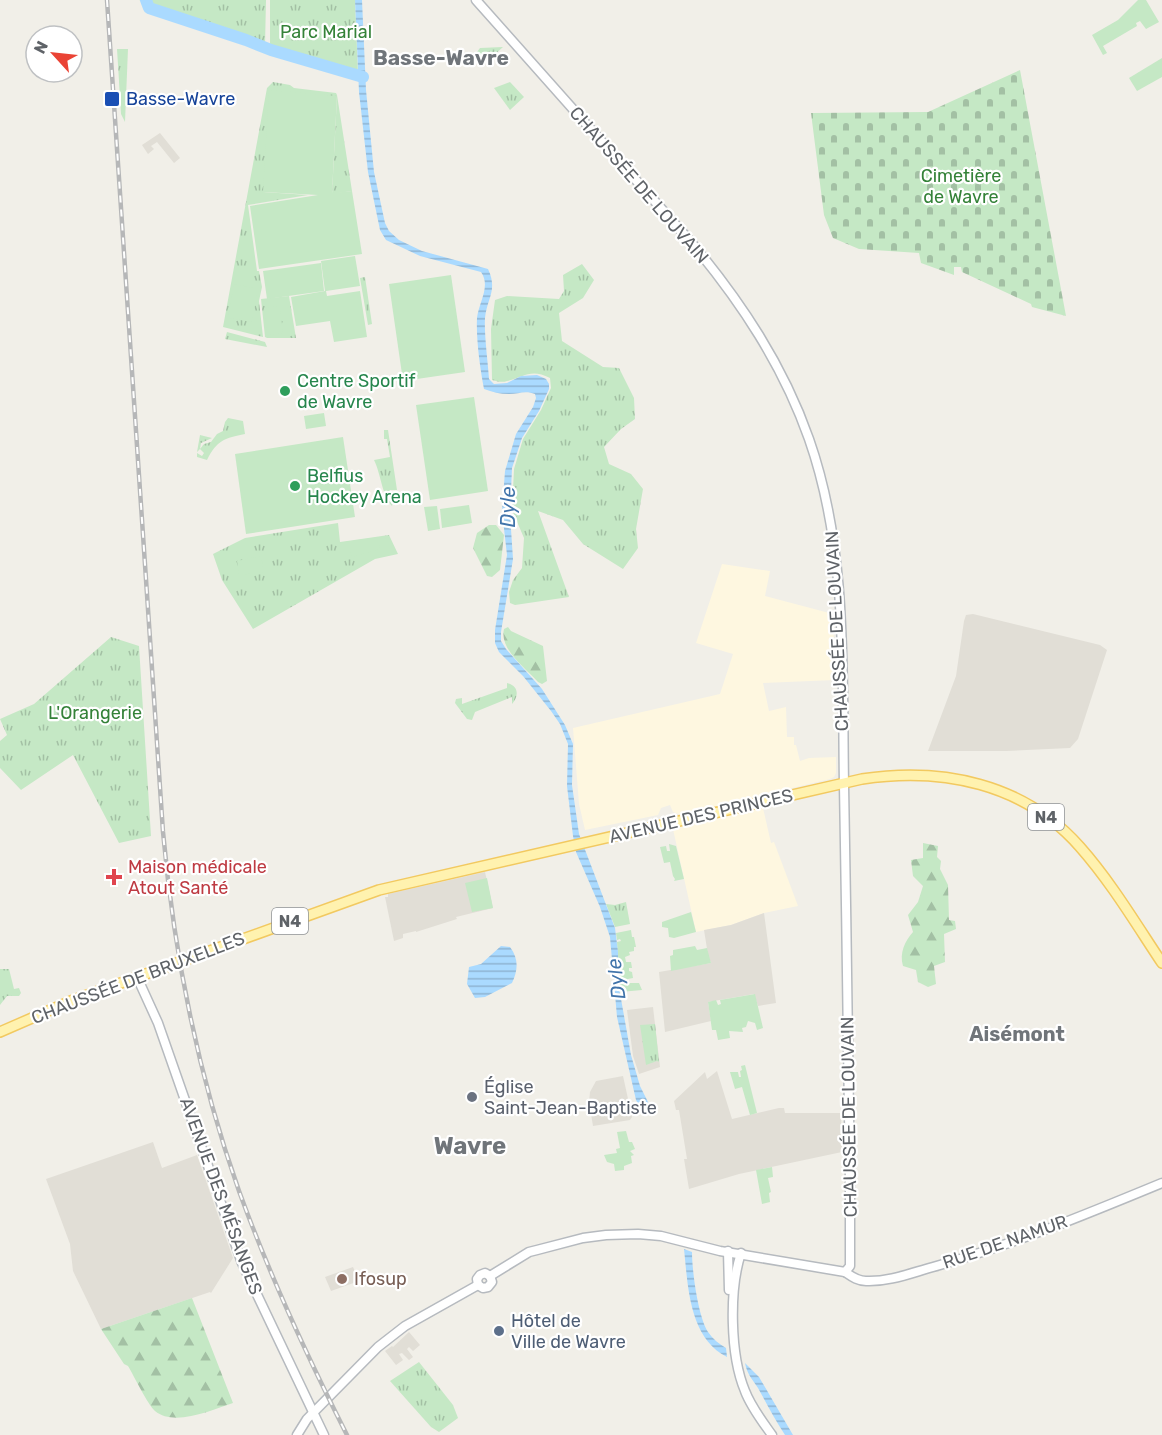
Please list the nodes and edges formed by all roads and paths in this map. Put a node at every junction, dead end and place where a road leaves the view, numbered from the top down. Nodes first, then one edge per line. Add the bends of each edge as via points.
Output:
1 (476, 0) edge
2 (844, 783) junction
3 (379, 890) joint
4 (1162, 963) edge
5 (137, 976) junction
6 (0, 1032) edge
7 (1162, 1183) edge
8 (728, 1251) junction
9 (741, 1253) junction
10 (845, 1272) junction
11 (733, 1299) junction
12 (314, 1412) junction
13 (297, 1435) edge
14 (324, 1435) edge
15 (771, 1435) edge

1 - 2 main road, CHAUSSÉE DE LOUVAIN via 721,278 748,315 792,396 822,479 834,539
2 - 3 main road, AVENUE DES PRINCES / N4
2 - 4 main road, N4 via 888,775 936,775 998,790 1029,805 1079,845
2 - 10 main road, CHAUSSÉE DE LOUVAIN via 850,1184 850,1266
3 - 5 main road, CHAUSSÉE DE BRUXELLES / N4
5 - 6 main road, CHAUSSÉE DE BRUXELLES / N4
5 - 12 main road, AVENUE DES MÉSANGES via 158,1023 242,1263
7 - 10 main road, RUE DE NAMUR via 1044,1231 942,1264 885,1280 861,1281
8 - 9 main road, RUE DE NAMUR
8 - 11 main road via 729,1291
8 - 12 main road, RUE DE NAMUR via 649,1234 583,1238 529,1252 490,1276 492,1282 488,1287 478,1285 405,1326 378,1347
9 - 10 main road, RUE DE NAMUR
9 - 11 main road
11 - 15 main road via 740,1377
12 - 13 main road
12 - 14 main road, AVENUE DES MÉSANGES

